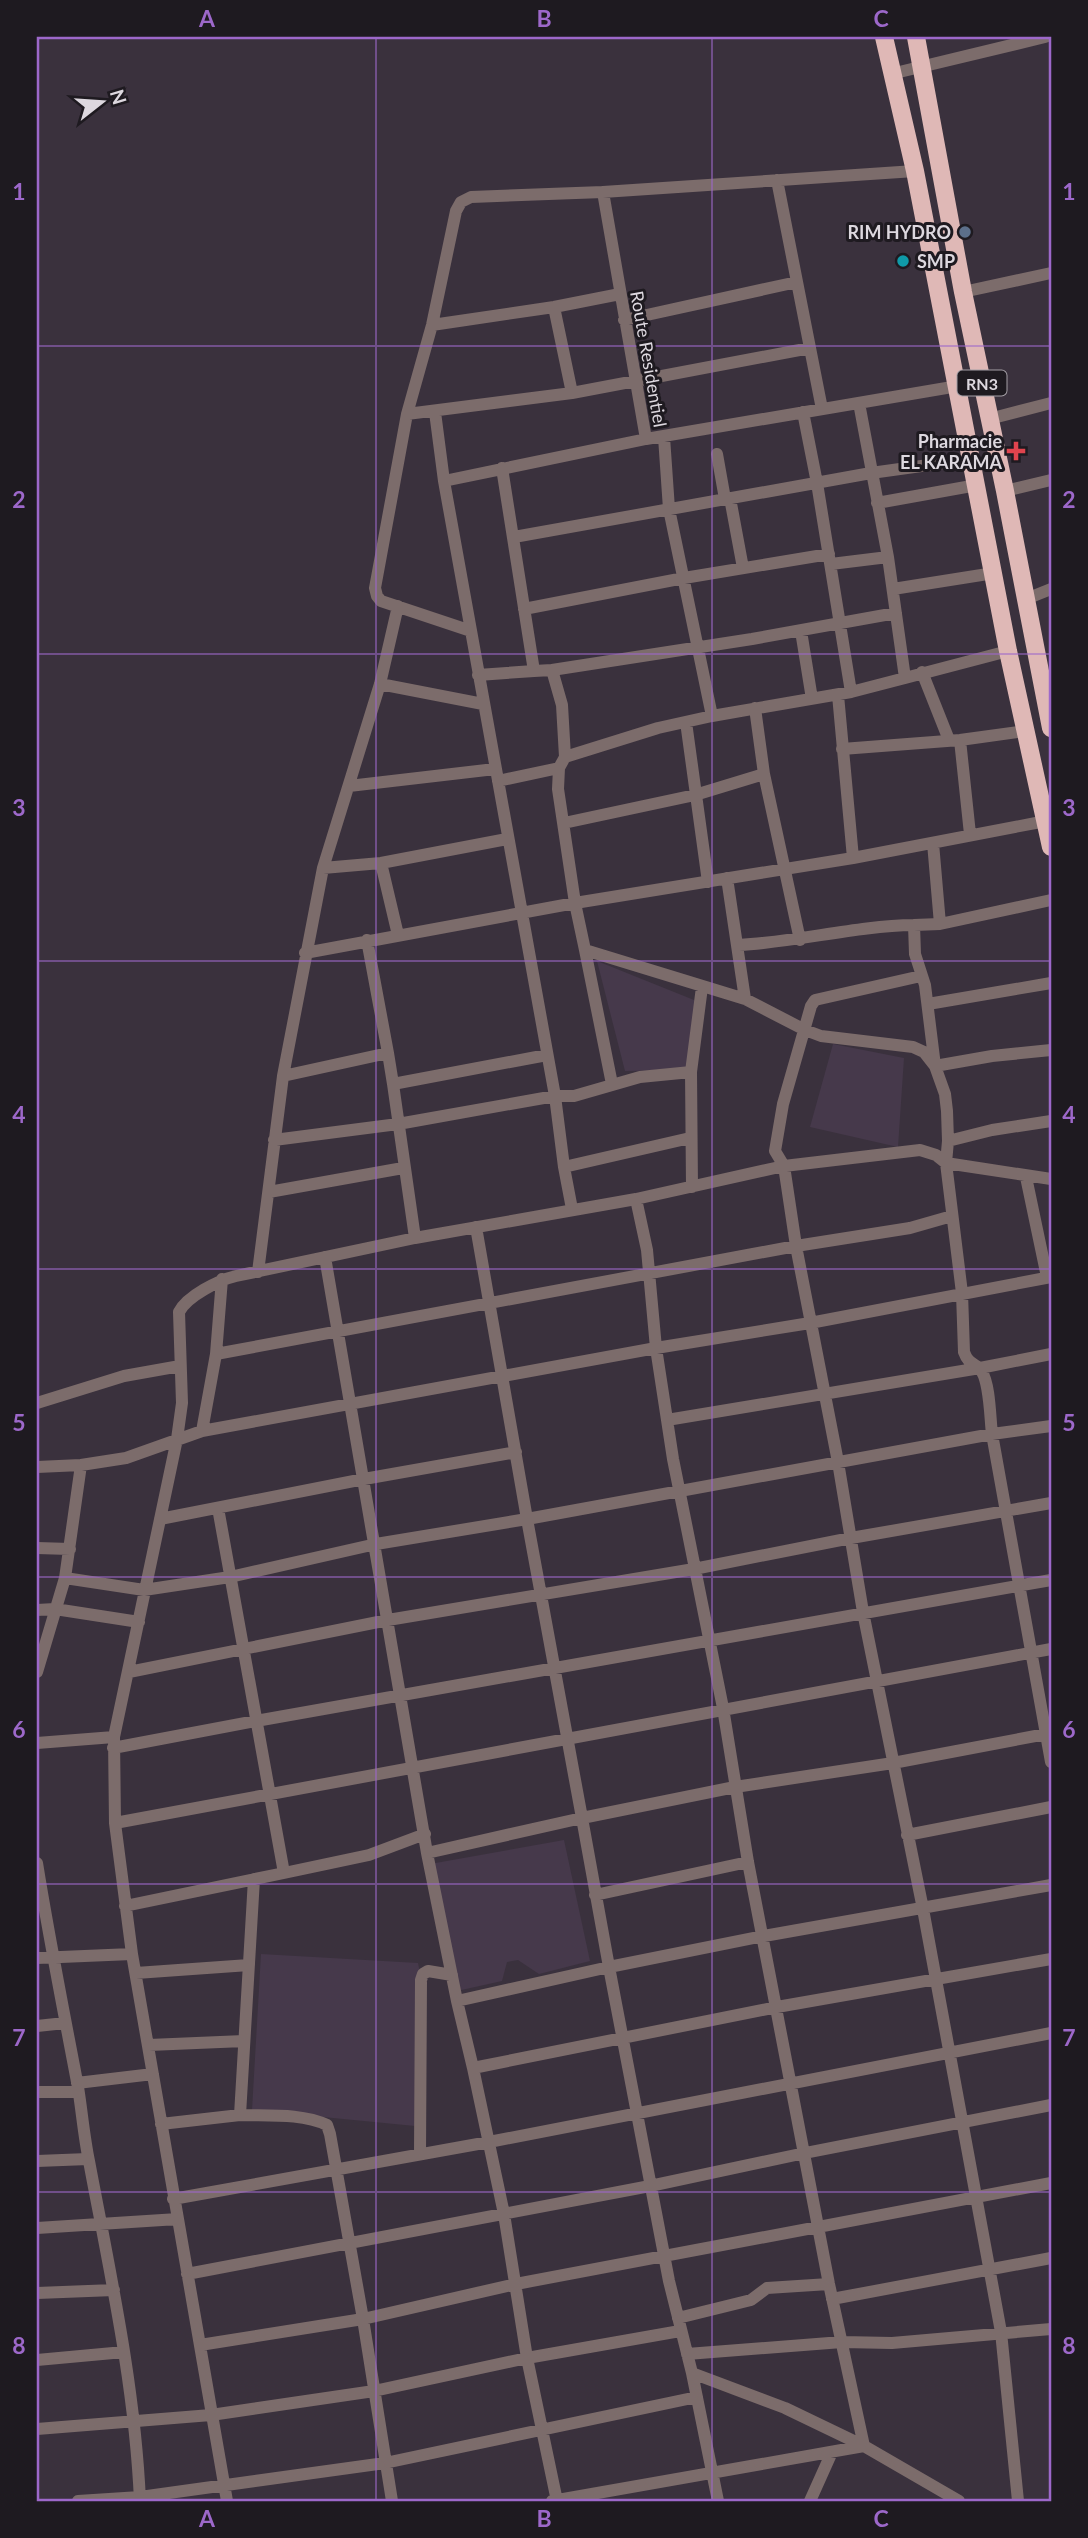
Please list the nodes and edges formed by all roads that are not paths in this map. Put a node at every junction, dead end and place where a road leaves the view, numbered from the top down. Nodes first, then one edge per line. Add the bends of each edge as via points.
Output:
1 (884, 37) edge
2 (916, 37) edge
3 (1045, 37) edge
4 (922, 65) junction
5 (891, 74) junction
6 (915, 171) junction
7 (777, 180) junction
8 (603, 192) junction
9 (1051, 273) edge
10 (797, 282) junction
11 (963, 292) junction
12 (620, 294) junction
13 (554, 307) junction
14 (624, 320) junction
15 (432, 325) junction
16 (810, 348) junction
17 (635, 381) junction
18 (958, 386) junction
19 (572, 393) junction
20 (859, 403) junction
21 (1051, 403) edge
22 (822, 409) junction
23 (435, 412) junction
24 (803, 412) junction
25 (407, 414) junction
26 (989, 419) junction
27 (664, 437) junction
28 (646, 439) junction
29 (717, 454) dead end
30 (972, 458) junction
31 (502, 468) junction
32 (871, 473) junction
33 (1051, 480) edge
34 (443, 481) junction
35 (817, 483) junction
36 (977, 485) junction
37 (1005, 491) junction
38 (728, 499) junction
39 (877, 503) junction
40 (668, 509) junction
41 (514, 537) junction
42 (888, 557) junction
43 (830, 559) junction
44 (743, 568) junction
45 (994, 573) junction
46 (684, 578) junction
47 (893, 589) junction
48 (1051, 589) edge
49 (1026, 599) junction
50 (398, 607) junction
51 (524, 609) junction
52 (896, 613) junction
53 (840, 624) junction
54 (471, 631) junction
55 (801, 631) junction
56 (698, 647) junction
57 (1008, 650) junction
58 (552, 670) junction
59 (534, 671) junction
60 (922, 672) junction
61 (478, 675) junction
62 (905, 678) junction
63 (380, 684) junction
64 (844, 693) junction
65 (812, 699) junction
66 (483, 704) junction
67 (755, 708) junction
68 (712, 716) junction
69 (686, 722) junction
70 (1051, 728) edge
71 (1025, 731) junction
72 (955, 740) junction
73 (842, 750) junction
74 (562, 763) junction
75 (764, 774) junction
76 (496, 775) junction
77 (349, 786) junction
78 (695, 795) junction
79 (1046, 821) junction
80 (564, 823) junction
81 (970, 834) junction
82 (507, 839) junction
83 (933, 843) junction
84 (1051, 847) edge
85 (853, 858) junction
86 (381, 863) junction
87 (323, 868) junction
88 (785, 869) junction
89 (727, 878) junction
90 (708, 881) junction
91 (1051, 900) edge
92 (575, 903) junction
93 (520, 914) junction
94 (940, 924) junction
95 (914, 925) junction
96 (398, 935) junction
97 (367, 940) junction
98 (800, 940) junction
99 (738, 945) junction
100 (585, 950) junction
101 (305, 953) junction
102 (922, 976) junction
103 (1051, 983) edge
104 (702, 987) junction
105 (745, 999) junction
106 (928, 1004) junction
107 (805, 1030) junction
108 (1051, 1050) edge
109 (388, 1053) junction
110 (547, 1055) junction
111 (935, 1066) junction
112 (691, 1072) junction
113 (283, 1076) junction
114 (393, 1084) junction
115 (612, 1084) junction
116 (555, 1097) junction
117 (1051, 1121) edge
118 (398, 1124) junction
119 (690, 1138) junction
120 (274, 1140) junction
121 (948, 1141) junction
122 (946, 1163) junction
123 (783, 1166) junction
124 (564, 1167) junction
125 (403, 1168) junction
126 (1026, 1177) junction
127 (1051, 1179) edge
128 (692, 1187) junction
129 (269, 1192) junction
130 (636, 1199) junction
131 (572, 1209) junction
132 (952, 1216) junction
133 (476, 1227) junction
134 (415, 1238) junction
135 (796, 1246) junction
136 (325, 1257) junction
137 (258, 1272) junction
138 (648, 1275) junction
139 (1049, 1277) edge
140 (222, 1279) junction
141 (962, 1293) junction
142 (490, 1303) junction
143 (810, 1323) junction
144 (337, 1331) junction
145 (656, 1348) junction
146 (216, 1354) junction
147 (1051, 1354) edge
148 (180, 1366) junction
149 (980, 1368) junction
150 (502, 1377) junction
151 (824, 1393) junction
152 (37, 1403) edge
153 (351, 1404) junction
154 (667, 1420) junction
155 (1051, 1426) edge
156 (202, 1432) junction
157 (992, 1434) junction
158 (177, 1439) junction
159 (516, 1452) junction
160 (838, 1462) junction
161 (81, 1465) junction
162 (37, 1467) edge
163 (365, 1479) junction
164 (680, 1492) junction
165 (1051, 1503) edge
166 (218, 1508) junction
167 (1007, 1511) junction
168 (160, 1519) junction
169 (527, 1519) junction
170 (851, 1538) junction
171 (376, 1544) junction
172 (37, 1548) edge
173 (70, 1549) junction
174 (694, 1569) junction
175 (230, 1577) junction
176 (65, 1578) junction
177 (1051, 1580) edge
178 (1019, 1585) junction
179 (144, 1590) junction
180 (540, 1595) junction
181 (55, 1609) junction
182 (37, 1610) edge
183 (863, 1612) junction
184 (388, 1620) junction
185 (139, 1622) junction
186 (710, 1640) junction
187 (1051, 1649) edge
188 (243, 1650) junction
189 (1030, 1653) junction
190 (554, 1670) junction
191 (37, 1672) edge
192 (130, 1672) junction
193 (877, 1681) junction
194 (402, 1696) junction
195 (1046, 1701) edge
196 (723, 1708) junction
197 (256, 1721) junction
198 (1046, 1734) junction
199 (566, 1740) junction
200 (37, 1743) edge
201 (113, 1743) junction
202 (1051, 1757) edge
203 (893, 1763) junction
204 (414, 1765) junction
205 (735, 1787) junction
206 (268, 1793) junction
207 (1051, 1807) edge
208 (582, 1818) junction
209 (115, 1823) junction
210 (425, 1834) junction
211 (907, 1835) junction
212 (428, 1853) junction
213 (37, 1863) edge
214 (748, 1863) junction
215 (284, 1873) junction
216 (254, 1879) junction
217 (1051, 1885) edge
218 (595, 1895) junction
219 (125, 1906) junction
220 (923, 1909) junction
221 (764, 1936) junction
222 (132, 1954) junction
223 (52, 1957) junction
224 (37, 1958) edge
225 (1051, 1959) edge
226 (249, 1965) junction
227 (609, 1967) junction
228 (136, 1973) junction
229 (452, 1975) junction
230 (934, 1980) junction
231 (457, 2001) junction
232 (777, 2007) junction
233 (65, 2023) junction
234 (37, 2026) edge
235 (1051, 2033) edge
236 (624, 2038) junction
237 (244, 2041) junction
238 (149, 2045) junction
239 (948, 2052) junction
240 (473, 2068) junction
241 (153, 2074) junction
242 (791, 2082) junction
243 (78, 2088) junction
244 (37, 2092) edge
245 (1051, 2105) edge
246 (638, 2113) junction
247 (240, 2115) junction
248 (961, 2122) junction
249 (161, 2124) junction
250 (489, 2142) junction
251 (805, 2153) junction
252 (420, 2154) junction
253 (88, 2159) junction
254 (37, 2161) edge
255 (336, 2170) junction
256 (1051, 2183) edge
257 (650, 2186) junction
258 (173, 2199) junction
259 (975, 2199) junction
260 (503, 2214) junction
261 (178, 2219) junction
262 (102, 2224) junction
263 (818, 2226) junction
264 (37, 2228) edge
265 (349, 2243) junction
266 (665, 2255) junction
267 (1051, 2258) edge
268 (989, 2270) junction
269 (187, 2274) junction
270 (516, 2284) junction
271 (829, 2284) junction
272 (114, 2290) junction
273 (37, 2293) edge
274 (832, 2299) junction
275 (363, 2319) junction
276 (679, 2324) junction
277 (1051, 2329) edge
278 (1001, 2332) junction
279 (842, 2342) junction
280 (200, 2345) junction
281 (124, 2352) junction
282 (687, 2354) junction
283 (527, 2358) junction
284 (37, 2360) edge
285 (692, 2373) junction
286 (374, 2392) junction
287 (697, 2397) junction
288 (211, 2415) junction
289 (133, 2420) junction
290 (37, 2428) edge
291 (541, 2429) junction
292 (864, 2446) junction
293 (832, 2452) junction
294 (386, 2463) junction
295 (712, 2473) junction
296 (224, 2486) junction
297 (140, 2499) edge
298 (78, 2501) edge
299 (227, 2501) edge
300 (392, 2501) edge
301 (555, 2501) edge
302 (718, 2501) edge
303 (810, 2501) edge
304 (958, 2501) edge
305 (1018, 2501) edge

1 - 5 highway, RN3
2 - 4 highway, RN3
3 - 4 street
4 - 5 street
4 - 11 highway, RN3
5 - 6 highway, RN3
6 - 7 street
6 - 18 highway, RN3
7 - 8 street
7 - 10 street
8 - 12 street, Route Residentiel
8 - 15 street via 471,197 461,202
9 - 11 street
10 - 14 street
10 - 16 street
11 - 26 highway, RN3
12 - 13 street
12 - 14 street, Route Residentiel
13 - 15 street
13 - 19 street
14 - 17 street, Route Residentiel
15 - 25 street
16 - 17 street
16 - 22 street
17 - 19 street
17 - 28 street, Route Residentiel
18 - 20 street, Route Residentiel
18 - 30 highway, RN3
19 - 23 street
20 - 22 street, Route Residentiel
20 - 32 street
21 - 26 street
22 - 24 street, Route Residentiel
23 - 25 street
23 - 34 street
24 - 27 street, Route Residentiel
24 - 35 street
25 - 50 street via 375,588 381,601
26 - 37 highway, RN3
27 - 28 street, Route Residentiel
27 - 40 street
28 - 31 street
29 - 38 street
30 - 32 street
30 - 36 highway, RN3
31 - 34 street
31 - 41 street
32 - 35 street
32 - 39 street
33 - 37 street
34 - 54 street
35 - 38 street
35 - 43 street
36 - 39 street
36 - 45 highway, RN3
37 - 49 highway, RN3
38 - 40 street
38 - 44 street
39 - 42 street
40 - 41 street
40 - 46 street
41 - 51 street
42 - 43 street
42 - 47 street
43 - 44 street
43 - 53 street
44 - 46 street
45 - 47 street
45 - 57 highway, RN3
46 - 51 street
46 - 56 street
47 - 52 street
48 - 49 street
49 - 70 highway, RN3
50 - 54 street
50 - 63 street
51 - 59 street
52 - 53 street
52 - 62 street
53 - 55 street
53 - 64 street
54 - 61 street
55 - 56 street
55 - 65 street
56 - 58 street
56 - 68 street
57 - 60 street
57 - 71 highway, RN3
58 - 59 street
58 - 74 street via 562,705
59 - 61 street
60 - 62 street
60 - 72 street
61 - 66 street
62 - 64 street
63 - 66 street
63 - 77 street
64 - 65 street
64 - 73 street
65 - 67 street
66 - 76 street
67 - 68 street
67 - 75 street
68 - 69 street
69 - 74 street
69 - 78 street
71 - 72 street
71 - 79 highway, RN3
72 - 73 street
72 - 81 street
73 - 85 street
74 - 76 street
74 - 80 street via 558,789
75 - 78 street
75 - 88 street
76 - 77 street
76 - 82 street
77 - 87 street
78 - 80 street
78 - 90 street
79 - 81 street
79 - 84 highway, RN3
80 - 92 street
81 - 83 street
82 - 86 street
82 - 93 street
83 - 85 street
83 - 94 street
85 - 88 street
86 - 87 street
86 - 96 street
87 - 101 street
88 - 89 street
88 - 98 street
89 - 90 street
89 - 99 street
90 - 92 street
91 - 94 street
92 - 93 street
92 - 100 street
93 - 96 street
93 - 110 street
94 - 95 street
95 - 98 street
95 - 102 street via 915,954
96 - 97 street
97 - 101 street
97 - 109 street
98 - 99 street
99 - 105 street
100 - 104 street
100 - 115 street
101 - 113 street
102 - 106 street
102 - 107 street via 820,997 811,1006
103 - 106 street
104 - 105 street
104 - 112 street
105 - 107 street
106 - 111 street
107 - 111 street via 833,1038 913,1047
107 - 123 street via 776,1140 776,1154
108 - 111 street
109 - 113 street
109 - 114 street
110 - 114 street
110 - 116 street
111 - 121 street via 944,1094
112 - 115 street
112 - 119 street
113 - 120 street
114 - 118 street
115 - 116 street
116 - 118 street
116 - 124 street
117 - 121 street
118 - 120 street
118 - 125 street
119 - 124 street
119 - 128 street
120 - 129 street
121 - 122 street
122 - 123 street via 920,1150
122 - 126 street
122 - 132 street
123 - 128 street
123 - 135 street
124 - 131 street
125 - 129 street
125 - 134 street
126 - 127 street
126 - 139 street
128 - 130 street
129 - 137 street
130 - 131 street
130 - 138 street
131 - 133 street
132 - 135 street via 898,1230
132 - 141 street
133 - 134 street
133 - 142 street
134 - 136 street
135 - 138 street
135 - 143 street
136 - 137 street
136 - 144 street
137 - 140 street
138 - 142 street
138 - 145 street
139 - 141 street
140 - 146 street
140 - 148 street via 178,1312
141 - 143 street
141 - 149 street via 964,1352 967,1360
142 - 144 street
142 - 150 street
143 - 145 street
143 - 151 street
144 - 146 street
144 - 153 street
145 - 150 street
145 - 154 street
146 - 156 street
147 - 149 street
148 - 152 street
148 - 158 street via 182,1403
149 - 151 street
149 - 157 street
150 - 153 street
150 - 159 street
151 - 154 street
151 - 160 street
153 - 156 street
153 - 163 street
154 - 164 street
155 - 157 street
156 - 158 street
157 - 160 street
157 - 167 street
158 - 161 street via 127,1458
158 - 168 street
159 - 163 street
159 - 169 street
160 - 164 street
160 - 170 street
161 - 162 street
161 - 173 street
163 - 166 street
163 - 171 street
164 - 169 street
164 - 174 street
165 - 167 street
166 - 168 street
166 - 175 street
167 - 170 street
167 - 178 street
168 - 179 street
169 - 171 street
169 - 180 street
170 - 174 street
170 - 183 street
171 - 175 street
171 - 184 street
172 - 173 street
173 - 176 street
174 - 180 street
174 - 186 street
175 - 179 street
175 - 188 street
176 - 179 street
176 - 181 street
177 - 178 street
178 - 183 street
178 - 189 street
179 - 185 street
180 - 184 street
180 - 190 street
181 - 182 street
181 - 185 street
181 - 191 street
183 - 186 street
183 - 193 street
184 - 188 street
184 - 194 street
185 - 192 street
186 - 190 street
186 - 196 street
187 - 189 street
188 - 192 street
188 - 197 street
189 - 193 street
189 - 195 street
190 - 194 street
190 - 199 street
192 - 201 street
193 - 196 street
193 - 203 street
194 - 197 street
194 - 204 street
195 - 198 street
196 - 199 street
196 - 205 street
197 - 201 street
197 - 206 street
198 - 202 street
198 - 203 street
199 - 204 street
199 - 208 street
200 - 201 street
201 - 209 street
203 - 205 street
203 - 211 street
204 - 206 street
204 - 210 street
205 - 208 street
205 - 214 street
206 - 209 street
206 - 215 street
207 - 211 street
208 - 212 street
208 - 218 street
209 - 219 street
210 - 212 street
210 - 215 street via 369,1855
211 - 220 street
212 - 229 street
213 - 223 street
214 - 218 street
214 - 221 street
215 - 216 street
216 - 219 street
216 - 226 street
217 - 220 street
218 - 227 street
219 - 222 street
220 - 221 street
220 - 230 street
221 - 227 street
221 - 232 street
222 - 223 street
222 - 228 street
223 - 224 street
223 - 233 street
225 - 230 street
226 - 228 street
226 - 237 street
227 - 231 street
227 - 236 street
228 - 238 street
229 - 231 street
229 - 252 street via 428,1971 421,1980
230 - 232 street
230 - 239 street
231 - 240 street
232 - 236 street
232 - 242 street
233 - 234 street
233 - 243 street
235 - 239 street
236 - 240 street
236 - 246 street
237 - 238 street
237 - 247 street
238 - 241 street
239 - 242 street
239 - 248 street
240 - 250 street
241 - 243 street
241 - 249 street
242 - 246 street
242 - 251 street
243 - 244 street
243 - 253 street
245 - 248 street
246 - 250 street
246 - 257 street
247 - 249 street
247 - 255 street via 291,2117 327,2125
248 - 251 street
248 - 259 street
249 - 258 street
250 - 252 street
250 - 260 street
251 - 257 street
251 - 263 street
252 - 255 street
253 - 254 street
253 - 262 street
255 - 258 street
255 - 265 street
256 - 259 street
257 - 260 street
257 - 266 street
258 - 261 street
259 - 263 street
259 - 268 street
260 - 265 street
260 - 270 street
261 - 262 street
261 - 269 street
262 - 264 street
262 - 272 street
263 - 266 street
263 - 271 street
265 - 269 street
265 - 275 street
266 - 270 street
266 - 276 street
267 - 268 street
268 - 274 street
268 - 278 street
269 - 280 street
270 - 275 street
270 - 283 street
271 - 274 street
271 - 276 street via 767,2288 751,2300
272 - 273 street
272 - 281 street
274 - 279 street
275 - 280 street
275 - 286 street
276 - 282 street
276 - 283 street
277 - 278 street
278 - 279 street via 892,2343
278 - 305 street
279 - 282 street
279 - 292 street
280 - 288 street
281 - 284 street
281 - 289 street
282 - 285 street
283 - 286 street
283 - 291 street
285 - 287 street
285 - 292 street via 785,2408
286 - 288 street
286 - 294 street
287 - 291 street
287 - 295 street
288 - 289 street
288 - 296 street
289 - 290 street
289 - 297 street
291 - 294 street
291 - 301 street
292 - 293 street
292 - 304 street
293 - 295 street
293 - 303 street
294 - 296 street
294 - 300 street
295 - 301 street
295 - 302 street
296 - 297 street
296 - 299 street
297 - 298 street

